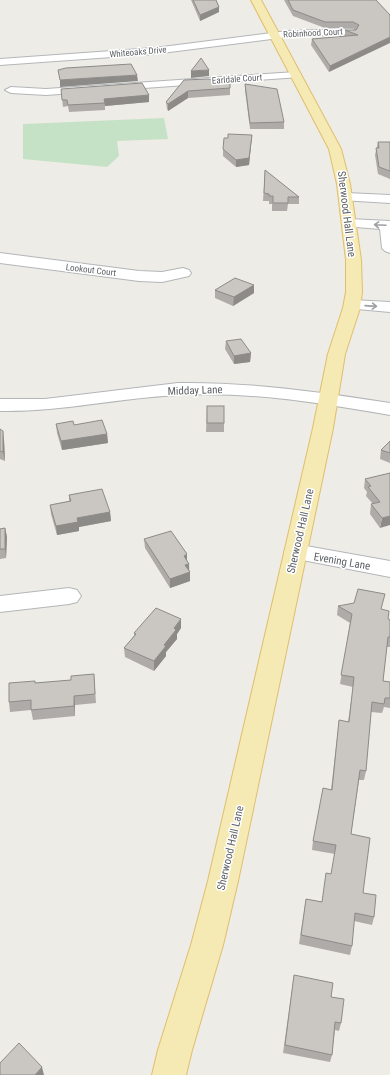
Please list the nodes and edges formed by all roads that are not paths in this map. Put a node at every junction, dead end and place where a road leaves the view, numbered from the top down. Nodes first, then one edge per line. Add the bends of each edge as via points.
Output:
1 (256, 0) edge
2 (352, 32) edge
3 (275, 35) junction
4 (0, 62) edge
5 (296, 75) junction
6 (11, 90) dead end
7 (346, 197) junction
8 (390, 199) edge
9 (349, 223) junction
10 (390, 248) edge
11 (0, 258) edge
12 (183, 273) dead end
13 (352, 305) junction
14 (390, 307) edge
15 (328, 400) junction
16 (0, 405) edge
17 (390, 409) edge
18 (295, 552) junction
19 (390, 569) edge
20 (69, 596) dead end
21 (0, 604) edge
22 (169, 1075) edge

1 - 3 main road, Sherwood Hall Lane
2 - 3 street, Robinhood Court
3 - 4 street, Whiteoaks Drive via 154,51
3 - 5 main road, Sherwood Hall Lane
5 - 6 street, Earldale Court via 46,92
5 - 7 main road, Sherwood Hall Lane via 335,149 342,169
7 - 8 street
7 - 9 main road, Sherwood Hall Lane
10 -> 9 street via 387,225
9 - 13 main road, Sherwood Hall Lane via 353,252
11 - 12 street, Lookout Court via 139,276
13 -> 14 street
13 - 15 main road, Sherwood Hall Lane via 339,345
15 - 16 street, Midday Lane via 253,390 204,388 44,405
15 - 17 street, Midday Lane
15 - 18 main road, Sherwood Hall Lane
18 - 19 street, Evening Lane
18 - 22 main road, Sherwood Hall Lane via 207,945
20 - 21 street

